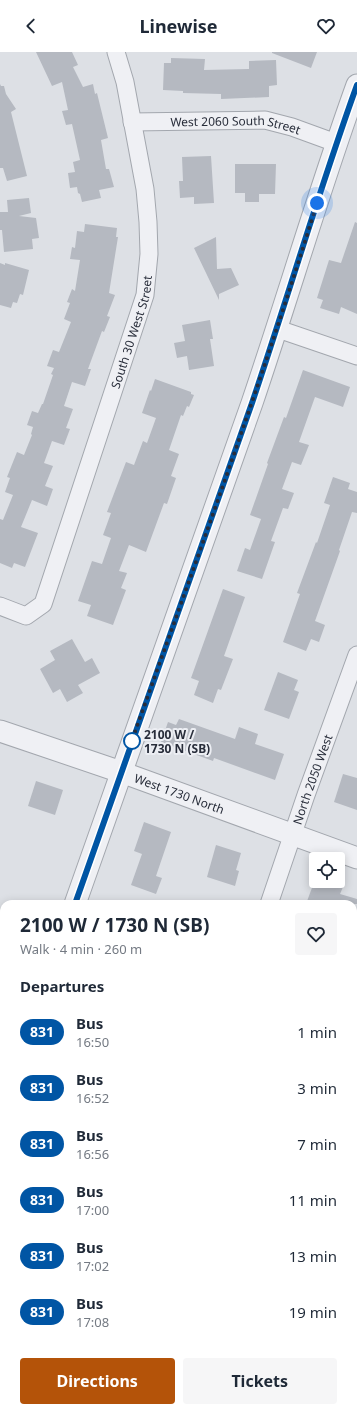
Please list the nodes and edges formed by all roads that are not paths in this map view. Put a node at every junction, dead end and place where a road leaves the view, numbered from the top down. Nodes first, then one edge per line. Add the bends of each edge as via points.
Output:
1 (116, 52) edge
2 (357, 85) edge
3 (132, 122) junction
4 (336, 143) junction
5 (278, 329) junction
6 (357, 356) edge
7 (0, 606) edge
8 (357, 655) edge
9 (0, 732) edge
10 (121, 772) junction
11 (293, 834) junction
12 (357, 858) edge
13 (76, 900) edge
14 (270, 900) edge

1 - 3 street, South 30 West Street via 125,82
2 - 4 street
3 - 4 street, West 2060 South Street via 265,120
3 - 7 street, South 30 West Street via 145,189 148,222 149,254 145,295 44,604 26,616
4 - 5 street
5 - 6 street
5 - 10 street
8 - 11 street, North 2050 West
9 - 10 street, West 1730 North
10 - 11 street, West 1730 North
10 - 13 street
11 - 12 street, West 1730 North
11 - 14 street, North 2050 West

